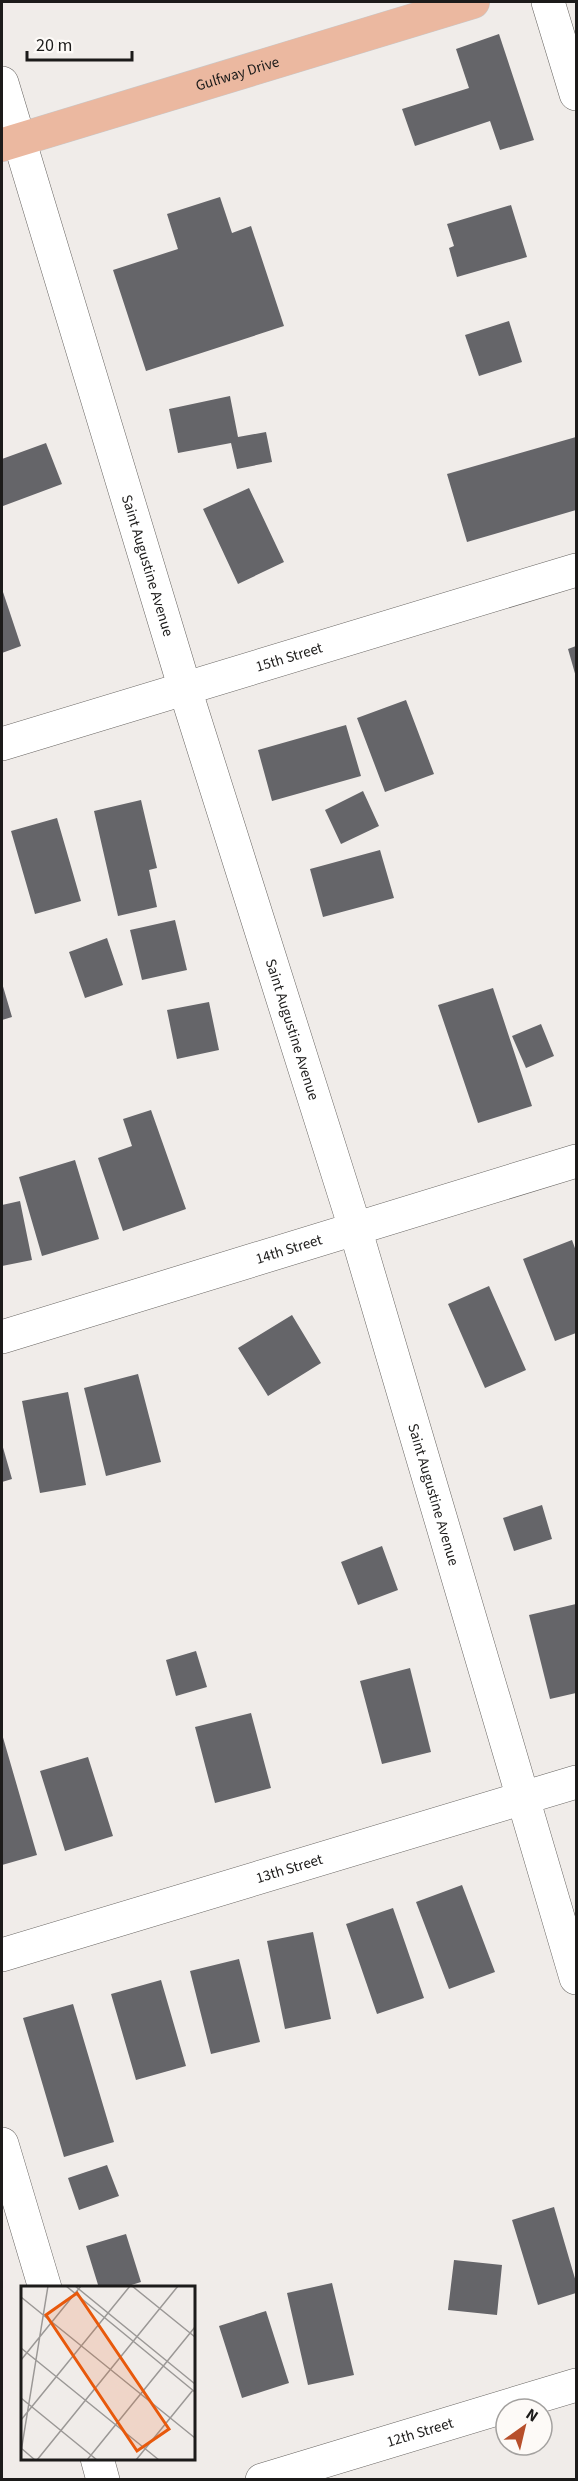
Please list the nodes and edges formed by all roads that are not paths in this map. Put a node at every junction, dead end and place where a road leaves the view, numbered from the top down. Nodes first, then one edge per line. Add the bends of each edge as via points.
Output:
1 (473, 2) edge
2 (549, 2) edge
3 (2, 82) edge
4 (576, 94) edge
5 (10, 142) edge
6 (576, 570) edge
7 (185, 689) junction
8 (2, 744) edge
9 (576, 1161) edge
10 (355, 1228) junction
11 (2, 1337) edge
12 (576, 1782) edge
13 (522, 1798) junction
14 (2, 1955) edge
15 (576, 1978) edge
16 (2, 2144) edge
17 (44, 2286) edge
18 (576, 2385) edge
19 (98, 2460) edge
20 (103, 2480) edge
21 (262, 2480) edge

1 - 5 main road, Gulfway Drive
2 - 4 street
3 - 5 street, Saint Augustine Avenue
5 - 7 street, Saint Augustine Avenue
6 - 7 street, 15th Street
7 - 8 street, 15th Street
7 - 10 street, Saint Augustine Avenue
9 - 10 street, 14th Street
10 - 11 street, 14th Street
10 - 13 street, Saint Augustine Avenue
12 - 13 street, 13th Street
13 - 14 street, 13th Street
13 - 15 street, Saint Augustine Avenue
16 - 17 street
18 - 21 street, 12th Street
19 - 20 street

